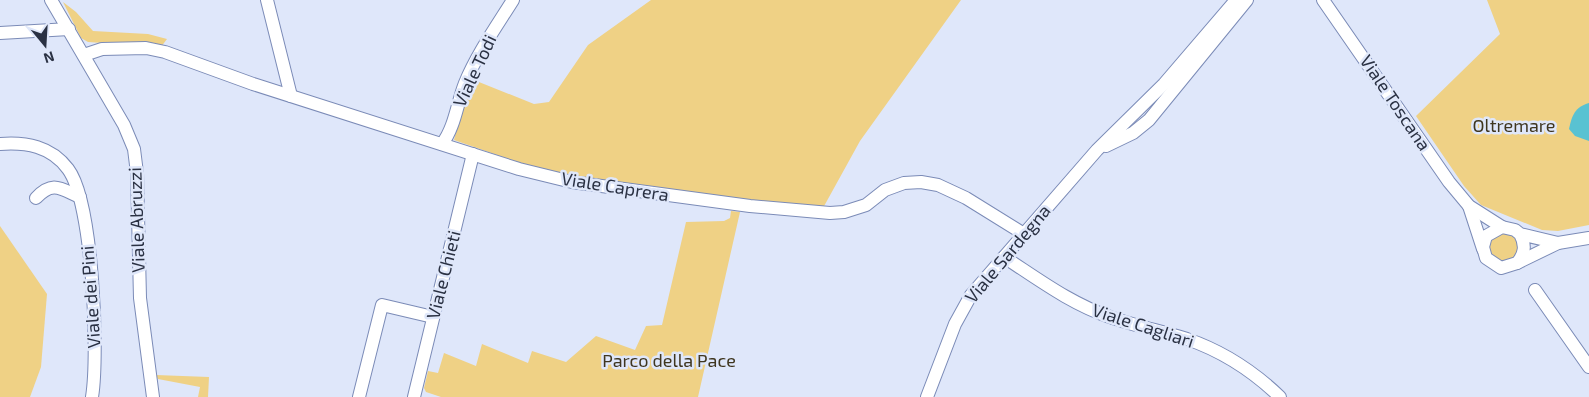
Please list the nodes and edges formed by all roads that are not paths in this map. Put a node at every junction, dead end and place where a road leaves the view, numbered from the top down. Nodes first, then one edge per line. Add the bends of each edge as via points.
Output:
1 (51, 0) edge
2 (267, 0) edge
3 (513, 0) edge
4 (1236, 0) edge
5 (1247, 0) edge
6 (1323, 0) edge
7 (69, 29) junction
8 (0, 33) edge
9 (84, 55) junction
10 (291, 96) junction
11 (0, 144) edge
12 (442, 144) junction
13 (1097, 150) junction
14 (473, 154) junction
15 (80, 197) junction
16 (36, 198) dead end
17 (1469, 206) junction
18 (1502, 226) junction
19 (1024, 234) junction
20 (1520, 234) junction
21 (1589, 238) edge
22 (1558, 243) junction
23 (1484, 253) junction
24 (1004, 257) junction
25 (1517, 263) junction
26 (1535, 290) dead end
27 (433, 317) junction
28 (1589, 367) edge
29 (92, 397) edge
30 (154, 397) edge
31 (359, 397) edge
32 (415, 397) edge
33 (927, 397) edge
34 (1280, 397) edge

1 - 7 street, Viale Abruzzi
2 - 10 street
3 - 12 street, Viale Todi via 465,83 450,134
4 - 13 street, Viale Sardegna via 1164,84
5 - 13 street, Viale Sardegna via 1149,120 1133,133
6 - 17 street, Viale Toscana
7 - 8 street
7 - 9 street, Viale Abruzzi
9 - 10 street, Viale Caprera via 102,49 146,48
9 - 30 street, Viale Abruzzi via 134,149 140,298
10 - 12 street, Viale Caprera
11 - 15 street, Viale dei Pini via 31,144 44,149 68,168
12 - 14 street, Viale Caprera
13 - 19 street, Viale Sardegna
14 - 19 street, Viale Caprera via 572,182 750,206 830,213 866,205 885,190 904,183 938,185 966,198
14 - 27 street, Viale Chieti
15 - 16 street via 56,186 46,188
15 - 29 street, Viale dei Pini via 88,240 95,352
17 - 18 street, Viale Toscana
17 - 23 street, Viale Toscana
18 - 20 street
18 - 23 street via 1486,236
19 - 24 street, Viale Sardegna
20 - 22 street
20 - 25 street via 1525,246
21 - 22 street
22 - 25 street
23 - 25 street via 1490,263 1500,268
24 - 33 street, Viale Sardegna via 962,309
24 - 34 street, Viale Cagliari via 1055,291 1109,317 1202,345 1244,367
26 - 28 street
27 - 31 street via 382,305
27 - 32 street, Viale Chieti

